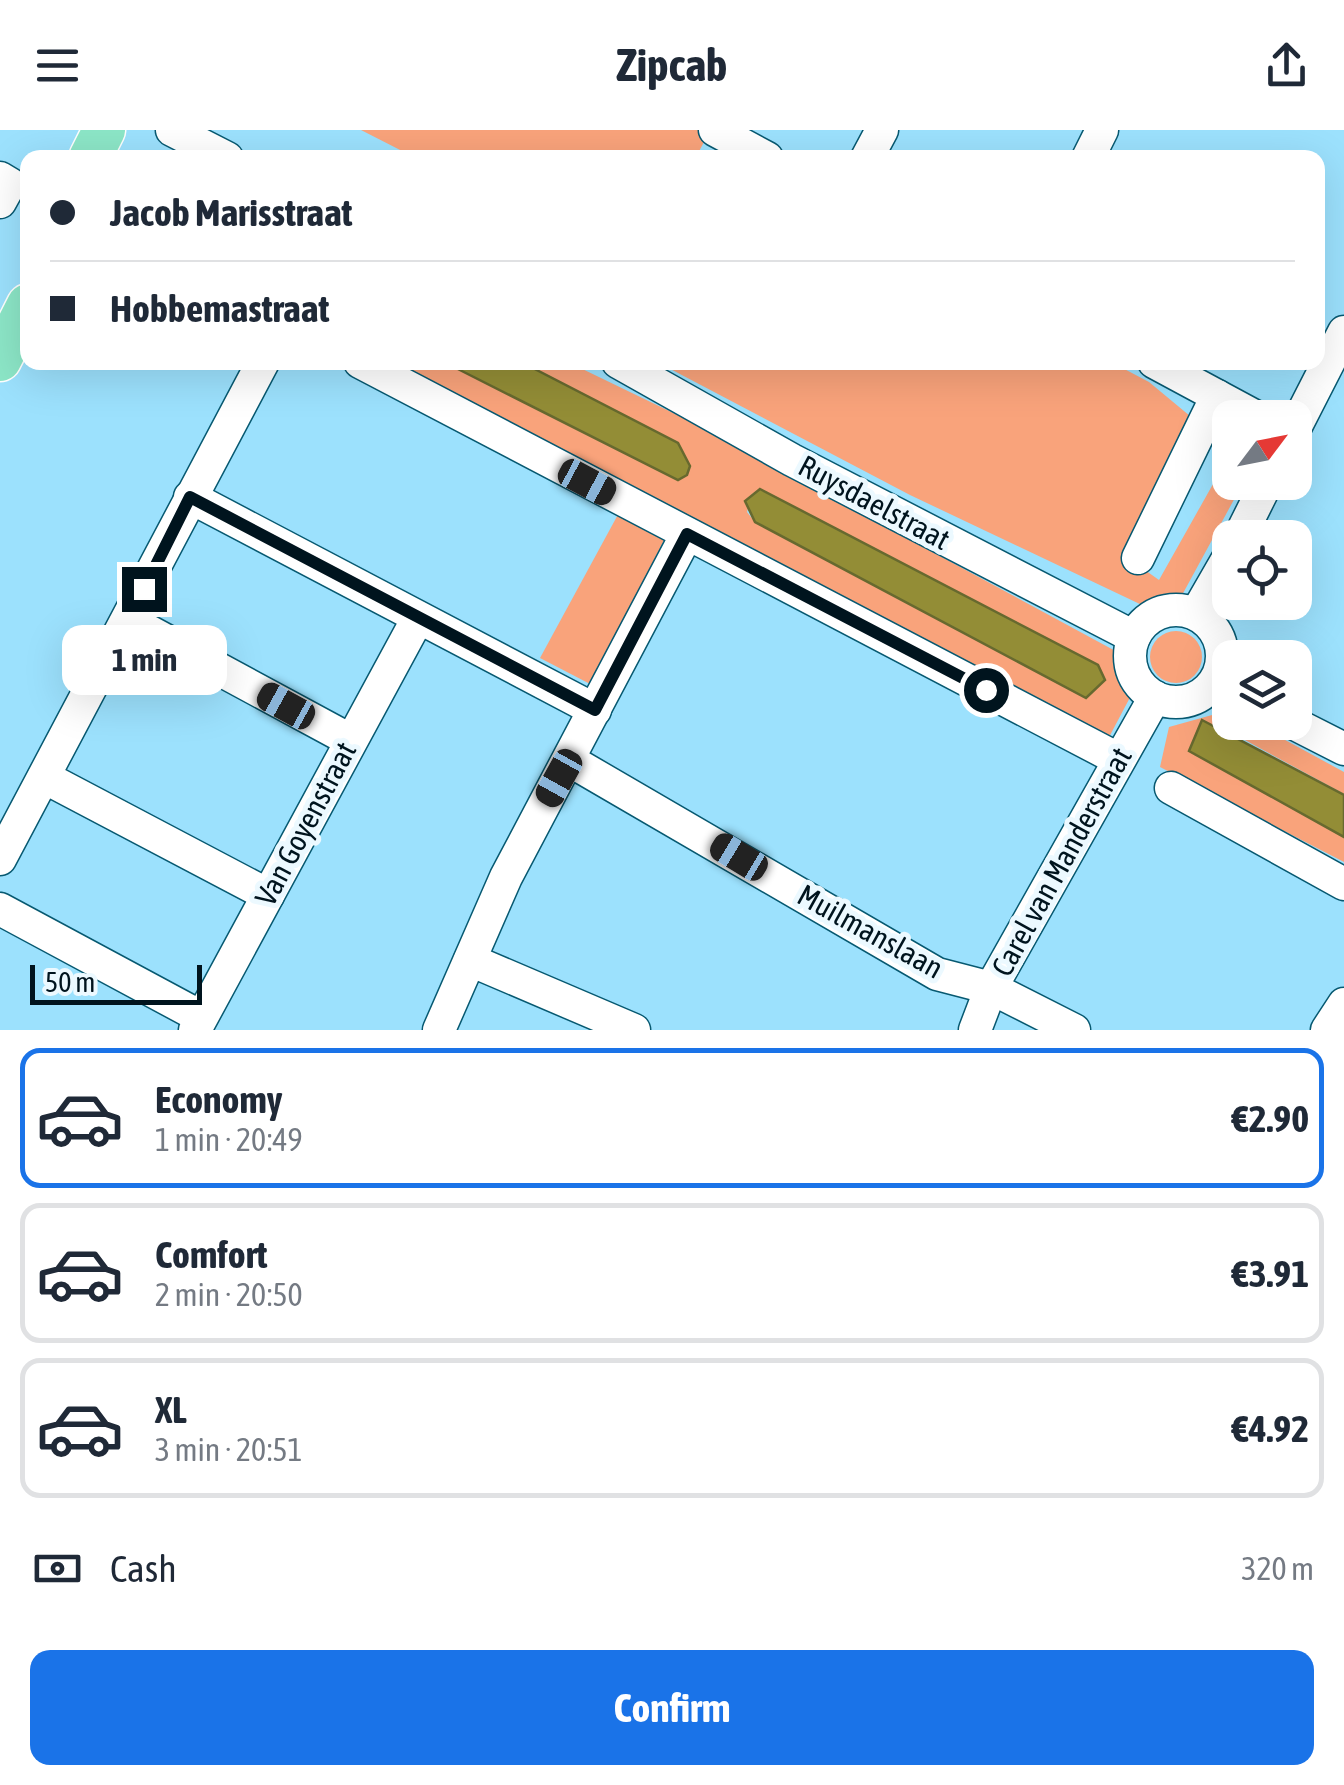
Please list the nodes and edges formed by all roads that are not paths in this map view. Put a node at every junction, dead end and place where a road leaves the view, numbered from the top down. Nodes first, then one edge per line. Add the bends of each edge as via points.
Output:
1 (172, 130) edge
2 (717, 138) edge
3 (211, 150) edge
4 (747, 150) edge
5 (0, 178) edge
6 (0, 202) edge
7 (20, 321) edge
8 (1344, 332) edge
9 (0, 360) edge
10 (1325, 369) edge
11 (259, 370) edge
12 (375, 370) edge
13 (632, 370) edge
14 (1169, 370) edge
15 (1325, 370) edge
16 (1217, 396) junction
17 (1224, 400) edge
18 (1309, 400) edge
19 (190, 497) junction
20 (687, 534) junction
21 (1138, 558) dead end
22 (1212, 587) edge
23 (1196, 614) junction
24 (418, 618) junction
25 (128, 620) junction
26 (1134, 638) junction
27 (1218, 640) edge
28 (1212, 692) edge
29 (1155, 697) junction
30 (595, 710) junction
31 (1312, 733) edge
32 (350, 740) junction
33 (1344, 749) edge
34 (1118, 758) junction
35 (569, 760) junction
36 (44, 777) junction
37 (1171, 788) dead end
38 (0, 859) edge
39 (1344, 884) edge
40 (268, 895) junction
41 (0, 910) edge
42 (470, 960) junction
43 (991, 988) junction
44 (1344, 1004) edge
45 (198, 1023) edge
46 (439, 1030) edge
47 (634, 1030) edge
48 (975, 1030) edge
49 (1074, 1030) edge
50 (1327, 1030) edge

1 - 3 street
2 - 4 street
5 - 6 street via 10,184
7 - 9 main road
8 - 10 street
11 - 19 street
12 - 20 street
13 - 26 street, Ruysdaelstraat
14 - 16 street
15 - 18 street
16 - 17 street
16 - 21 street
19 - 24 street
19 - 25 street
20 - 30 street
20 - 34 street
22 - 23 street
23 - 26 street via 1160,613
23 - 27 street
24 - 30 street
24 - 32 street, Van Goyenstraat
25 - 32 street
25 - 36 street
26 - 29 street via 1131,664
28 - 29 street via 1193,700
29 - 34 street, Carel van Manderstraat
30 - 35 street
31 - 33 street
32 - 40 street, Van Goyenstraat
34 - 43 street, Carel van Manderstraat
35 - 42 street
35 - 43 street, Muilmanslaan via 937,974
36 - 38 street
36 - 40 street
37 - 39 street
40 - 45 street, Van Goyenstraat
41 - 45 street
42 - 46 street
42 - 47 street
43 - 48 street, Carel van Manderstraat
43 - 49 street, Muilmanslaan
44 - 50 street

